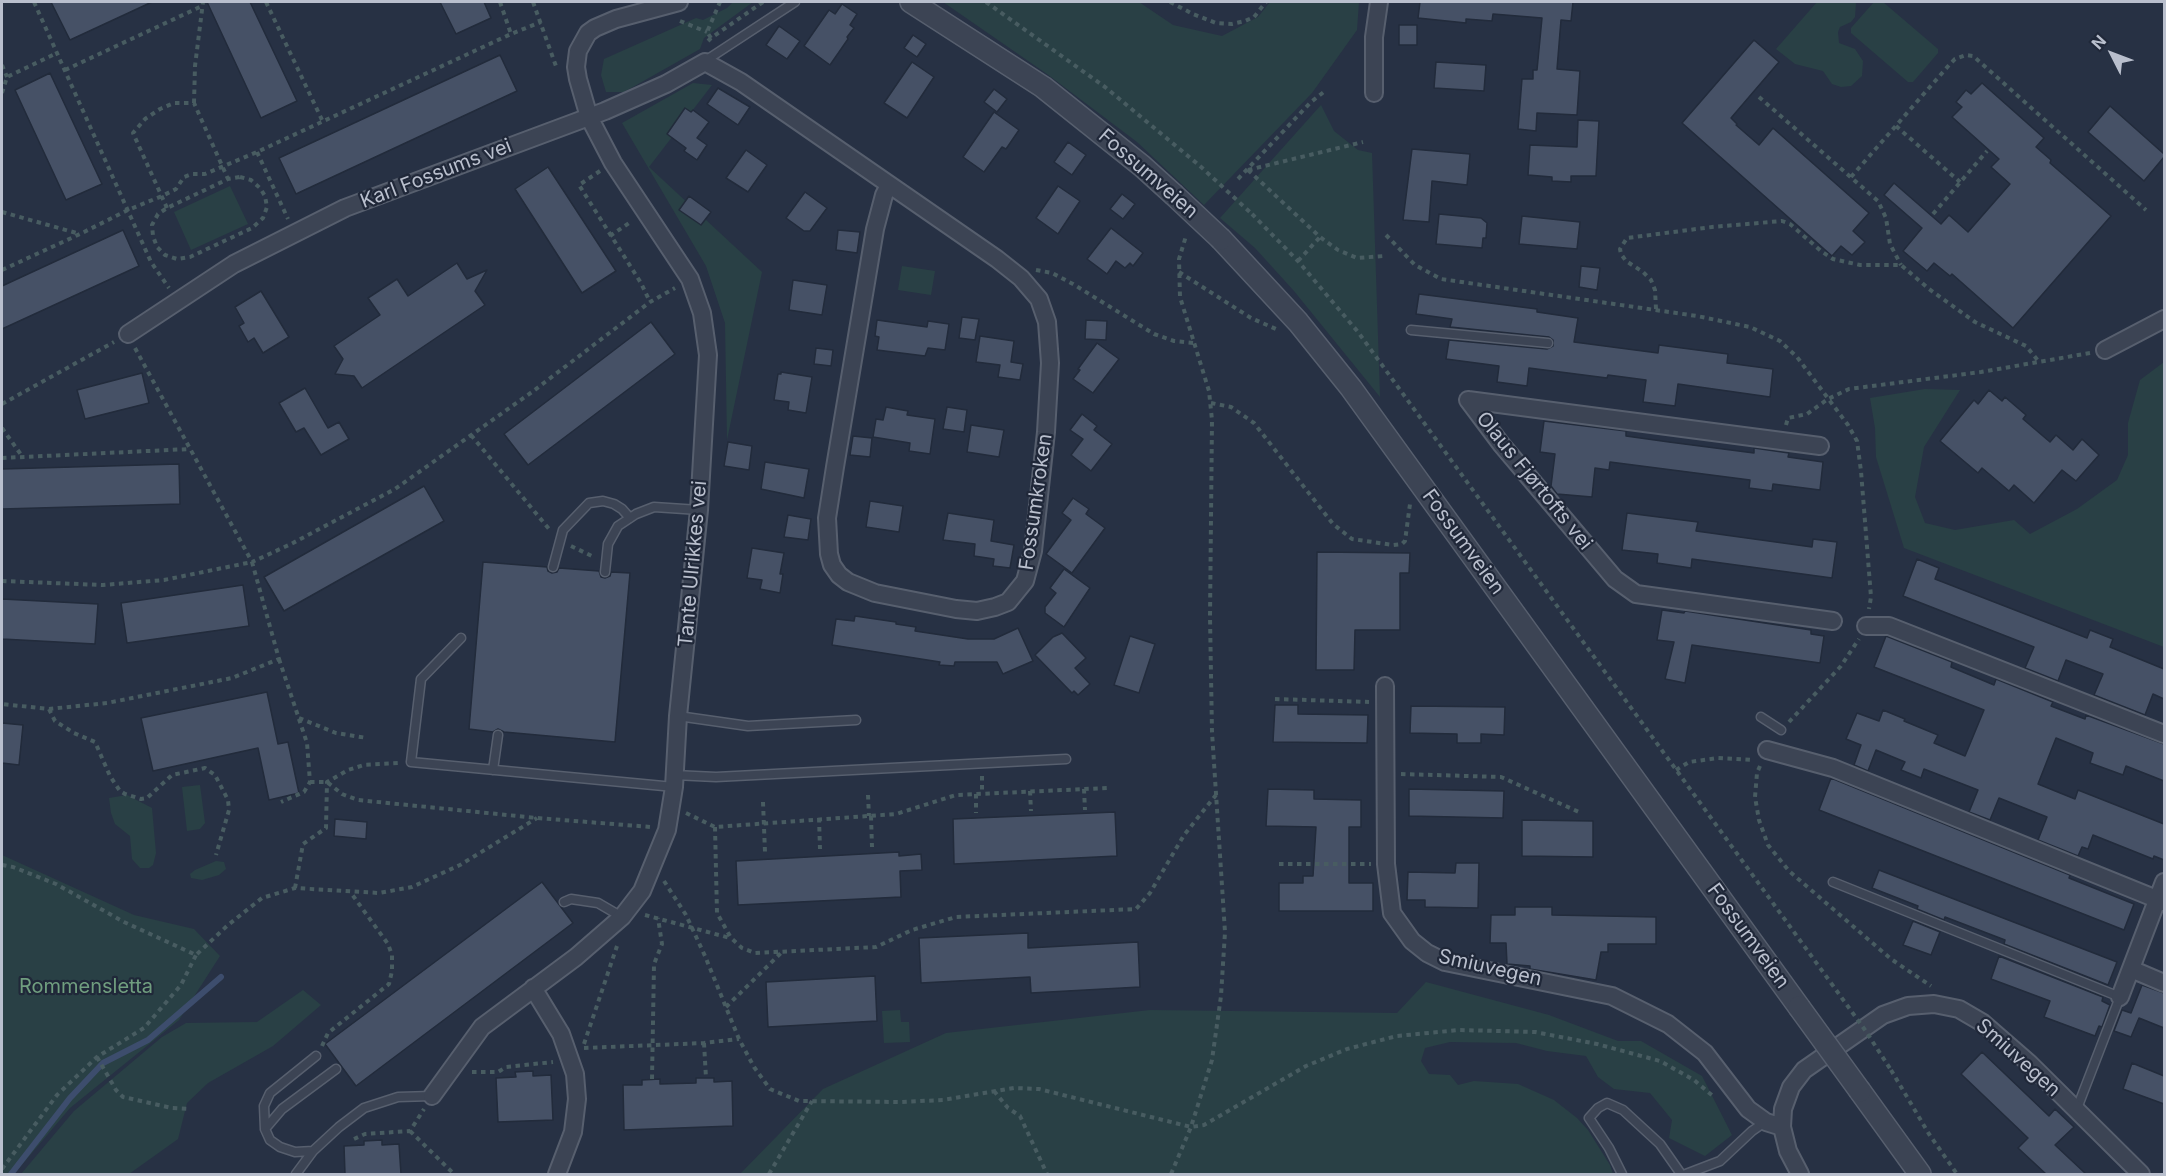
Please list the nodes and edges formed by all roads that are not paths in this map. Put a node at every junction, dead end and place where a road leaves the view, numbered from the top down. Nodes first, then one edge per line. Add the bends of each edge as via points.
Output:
1 (678, 2) edge
2 (795, 2) edge
3 (911, 2) edge
4 (1379, 2) edge
5 (705, 62) junction
6 (1374, 93) dead end
7 (589, 117) junction
8 (889, 185) junction
9 (2164, 320) edge
10 (1411, 330) dead end
11 (128, 334) road end
12 (1548, 343) dead end
13 (2105, 350) road end
14 (1820, 446) dead end
15 (699, 510) junction
16 (630, 518) junction
17 (553, 567) dead end
18 (605, 572) dead end
19 (1833, 621) dead end
20 (1866, 626) road end
21 (460, 638) dead end
22 (1385, 694) road end
23 (678, 716) junction
24 (1761, 717) dead end
25 (856, 720) dead end
26 (1781, 730) road end
27 (2164, 734) edge
28 (498, 735) dead end
29 (1765, 755) road end
30 (1066, 759) dead end
31 (493, 770) junction
32 (674, 781) junction
33 (1833, 882) dead end
34 (2164, 882) edge
35 (2161, 901) edge
36 (564, 902) dead end
37 (622, 917) junction
38 (2131, 969) junction
39 (2164, 983) edge
40 (533, 988) junction
41 (2120, 997) junction
42 (316, 1056) road end
43 (336, 1069) dead end
44 (432, 1096) joint
45 (2076, 1111) junction
46 (1766, 1122) junction
47 (1782, 1127) junction
48 (265, 1129) junction
49 (313, 1151) junction
50 (296, 1174) edge
51 (557, 1174) edge
52 (1622, 1174) edge
53 (1681, 1174) edge
54 (1686, 1174) edge
55 (1800, 1174) edge
56 (1920, 1174) edge
57 (2141, 1174) edge

1 - 7 street via 616,19 588,33 578,51 576,68
2 - 5 lane
3 - 56 street, Fossumveien, bridge via 1043,87 1132,158 1221,239 1298,322 1351,388
4 - 6 street via 1374,38
5 - 7 street via 666,84
5 - 8 street, Fossumkroken via 749,87
7 - 11 street, Karl Fossums vei via 345,208 234,264
7 - 15 street, Tante Ulrikkes vei via 613,163 690,279 702,313 708,355
8 - 8 street, Fossumkroken via 1015,273 1032,289 1044,310 1049,338 1049,387 1034,552 1025,581 1008,602 995,607 956,609 875,593 839,575 829,554 827,518 835,467 875,229
9 - 13 street
10 - 12 lane
14 - 19 street, Olaus Fjørtofts vei via 1468,400 1615,579 1636,594
15 - 16 lane via 654,507
15 - 23 street, Tante Ulrikkes vei
16 - 17 lane via 614,504 589,503 563,530
16 - 18 lane via 618,526 608,544
20 - 27 street via 1889,626
21 - 31 lane via 421,679 411,762
22 - 46 street, Smiuvegen via 1386,864 1392,913 1412,940 1445,962 1612,996 1668,1024 1705,1053 1748,1109
23 - 25 lane via 748,726
23 - 32 street, Tante Ulrikkes vei
24 - 26 lane
28 - 31 lane
29 - 35 street via 1833,768
30 - 32 lane
31 - 32 lane
32 - 37 street, Tante Ulrikkes vei via 660,851 642,891
33 - 41 lane
34 - 35 street
35 - 38 street
36 - 37 lane via 590,901
37 - 40 street, Tante Ulrikkes vei
38 - 39 street
38 - 41 street
40 - 44 street, Tante Ulrikkes vei via 482,1027
40 - 51 street via 576,1051 573,1132
41 - 45 lane
42 - 48 lane via 270,1093 264,1106
43 - 48 lane via 282,1109
44 - 49 lane via 398,1098 364,1108
45 - 47 street, Smiuvegen via 1983,1023 1959,1009 1934,1004 1908,1006 1883,1015 1804,1070 1791,1087
45 - 57 street, Smiuvegen
46 - 47 street, Smiuvegen
46 - 54 lane via 1720,1161
47 - 55 street, Smiuvegen
48 - 49 lane via 270,1140 280,1147 295,1152
49 - 50 lane
52 - 53 lane via 1589,1118 1607,1104 1623,1110 1660,1144

